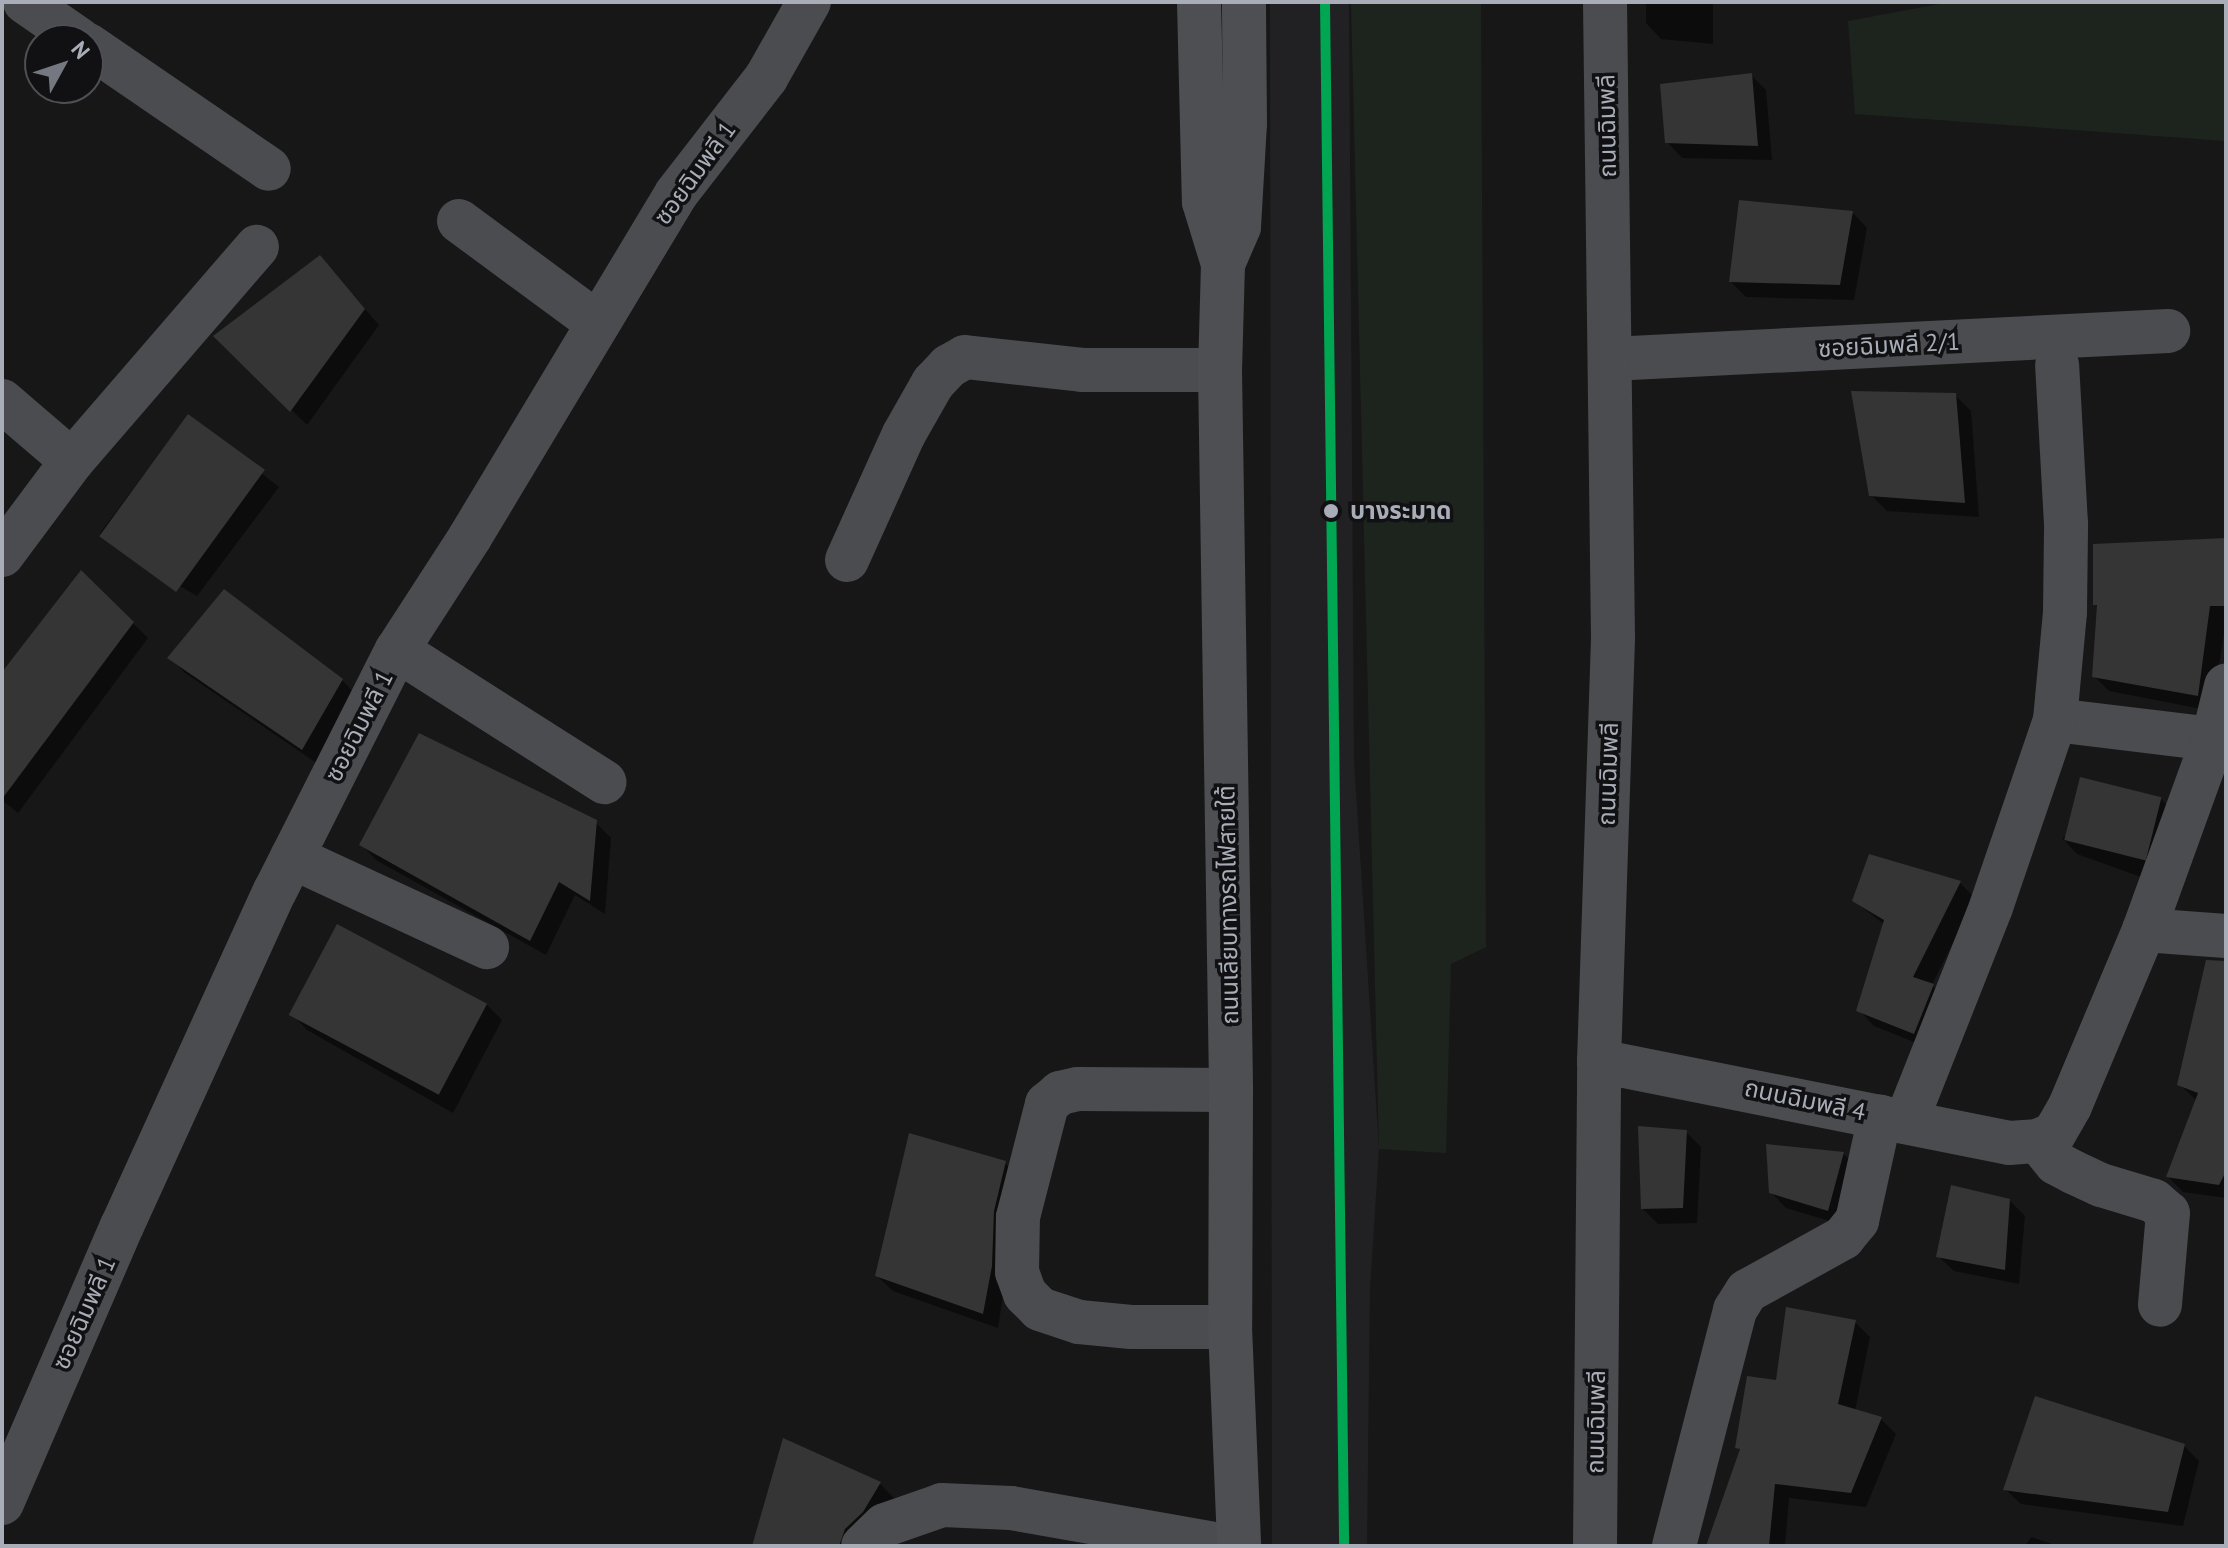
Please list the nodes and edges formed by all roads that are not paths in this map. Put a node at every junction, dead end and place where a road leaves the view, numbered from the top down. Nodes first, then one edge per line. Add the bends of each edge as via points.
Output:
1 (7, 2) edge
2 (25, 2) edge
3 (809, 2) edge
4 (1199, 2) edge
5 (1244, 2) edge
6 (1605, 2) edge
7 (2, 8) edge
8 (57, 24) edge
9 (104, 56) edge
10 (269, 169) dead end
11 (459, 221) dead end
12 (257, 247) dead end
13 (1223, 264) junction
14 (596, 322) junction
15 (2168, 331) dead end
16 (1611, 359) junction
17 (2057, 365) dead end
18 (1220, 370) junction
19 (2, 401) edge
20 (72, 461) junction
21 (2, 555) edge
22 (847, 560) dead end
23 (397, 650) junction
24 (2226, 686) edge
25 (2055, 720) junction
26 (2213, 739) junction
27 (604, 782) dead end
28 (292, 857) junction
29 (2144, 930) junction
30 (2226, 936) edge
31 (487, 947) dead end
32 (1599, 1061) junction
33 (1231, 1090) junction
34 (1893, 1119) junction
35 (2023, 1142) junction
36 (2160, 1305) dead end
37 (1230, 1327) junction
38 (4, 1493) edge
39 (863, 1546) edge
40 (1239, 1546) edge
41 (1595, 1546) edge
42 (1674, 1546) edge

1 - 7 street
2 - 8 street
3 - 14 street, ซอยฉิมพลี 1 via 766,78 676,194
4 - 13 main road, ถนนเลียบทางรถไฟสายใต้ via 1204,202
5 - 13 main road, ถนนเลียบทางรถไฟสายใต้ via 1239,227
6 - 16 street, ถนนฉิมพลี
9 - 10 street
11 - 14 street
12 - 20 street
13 - 18 main road, ถนนเลียบทางรถไฟสายใต้
14 - 23 street, ซอยฉิมพลี 1
15 - 16 street, ซอยฉิมพลี 2/1
16 - 32 street, ถนนฉิมพลี via 1613,638
17 - 25 street via 2066,524
18 - 22 street via 1082,370 965,357 933,383
18 - 33 main road, ถนนเลียบทางรถไฟสายใต้
19 - 20 street
20 - 21 street
23 - 27 street
23 - 28 street, ซอยฉิมพลี 1
24 - 26 street
25 - 26 street
25 - 34 street via 1991,907
26 - 29 street
28 - 31 street
28 - 38 street, ซอยฉิมพลี 1
29 - 30 street
29 - 35 street via 2070,1106 2054,1134
32 - 34 street, ถนนฉิมพลี 4
32 - 41 street, ถนนฉิมพลี
33 - 37 main road, ถนนเลียบทางรถไฟสายใต้
33 - 37 street via 1078,1089 1060,1093 1047,1104 1018,1217 1017,1272 1025,1294 1040,1309 1079,1322
34 - 35 street, ถนนฉิมพลี 4
34 - 42 street via 1857,1221 1843,1238 1747,1291 1735,1310
35 - 36 street via 2073,1172 2154,1201 2168,1213
37 - 40 main road, ถนนเลียบทางรถไฟสายใต้
39 - 40 street via 885,1525 942,1505 1011,1508

